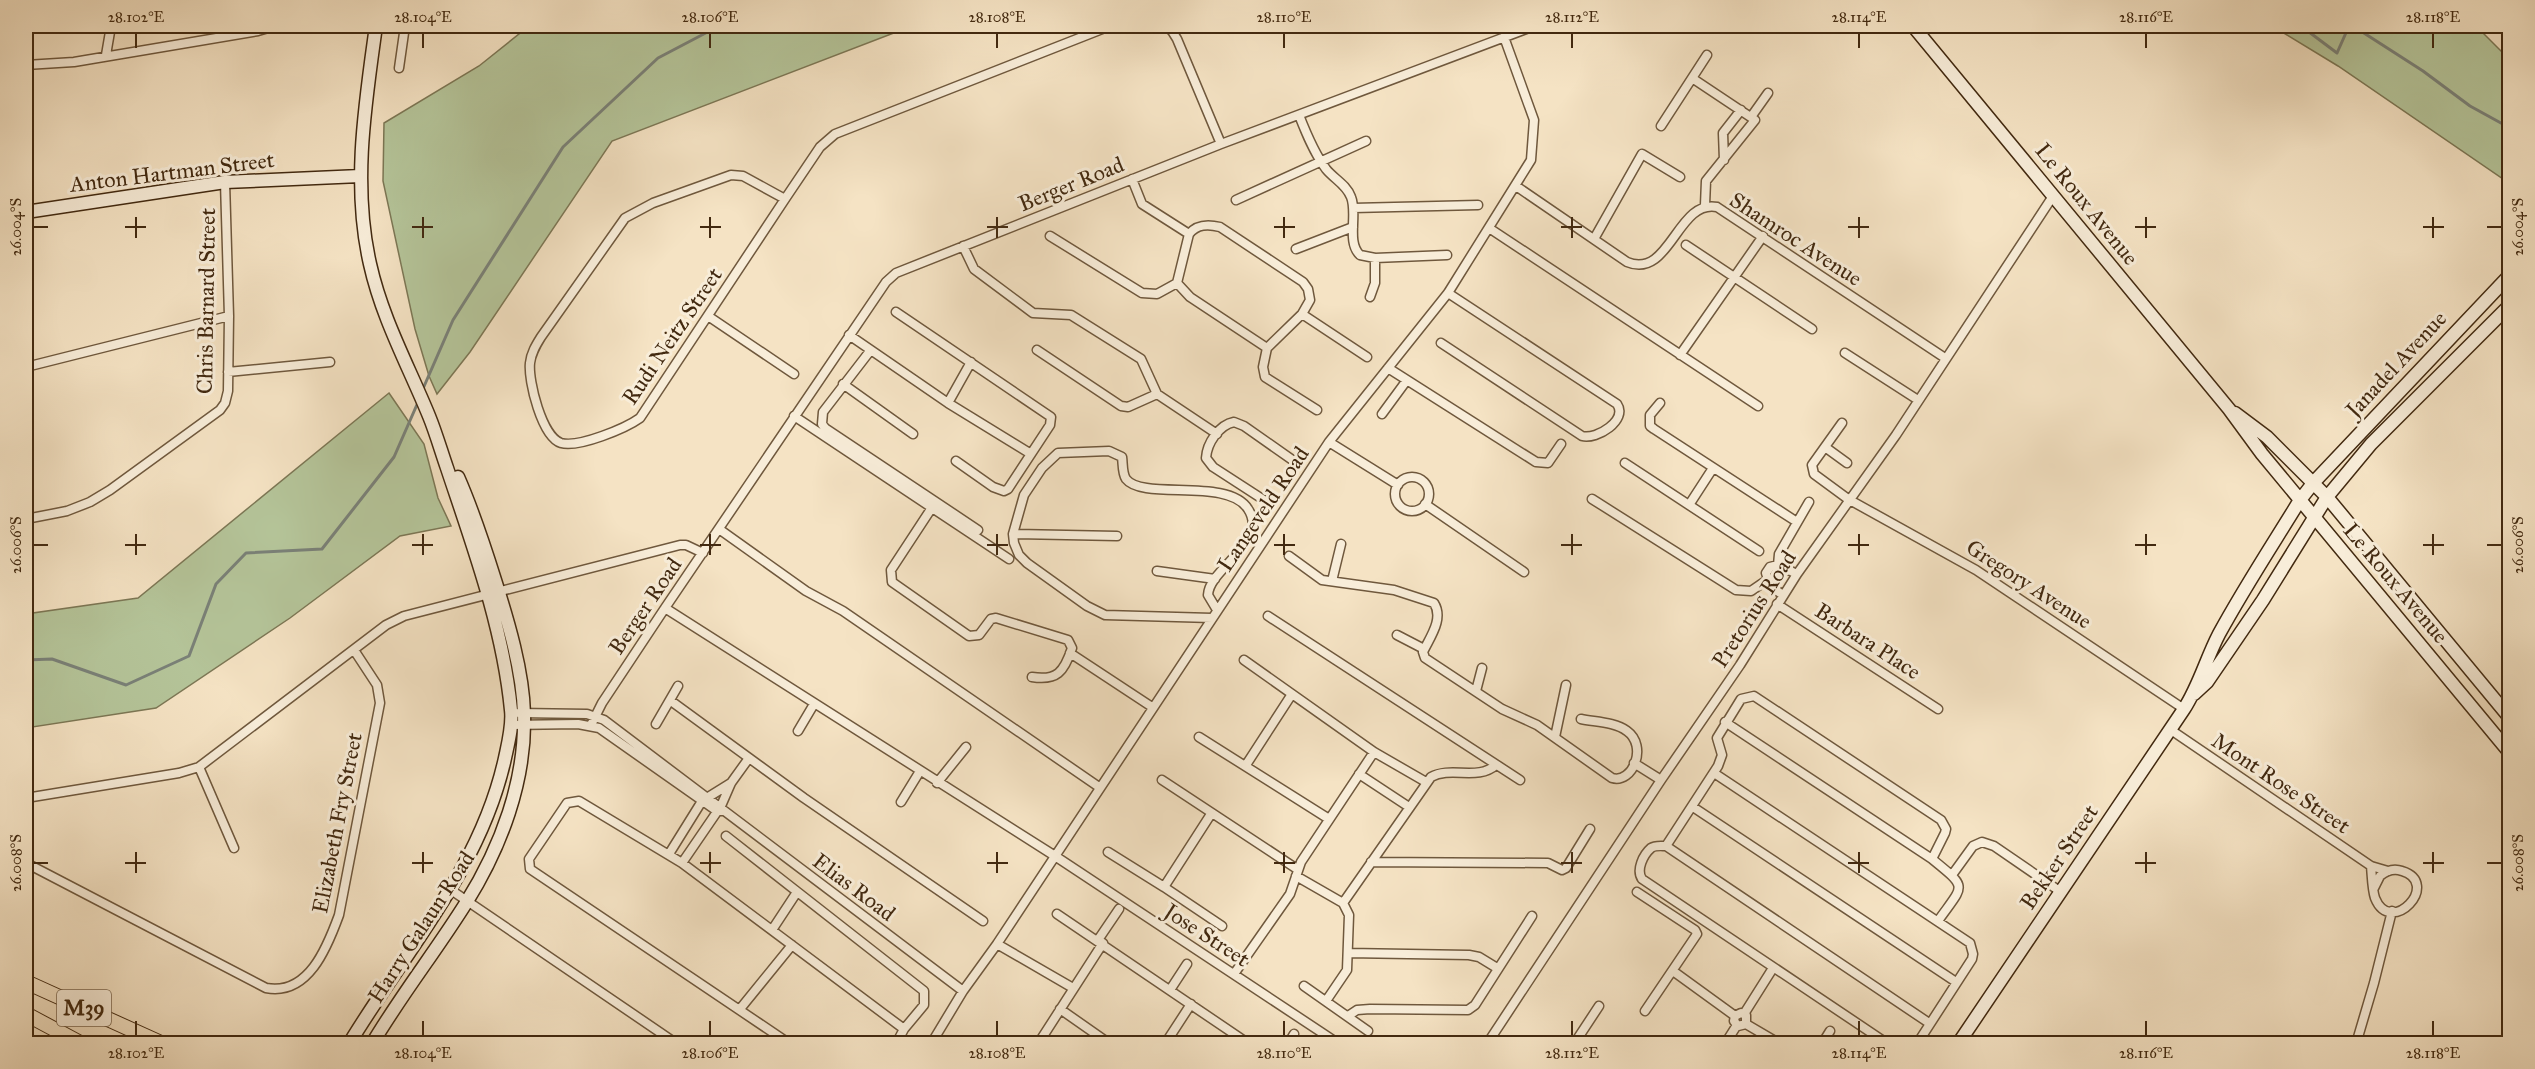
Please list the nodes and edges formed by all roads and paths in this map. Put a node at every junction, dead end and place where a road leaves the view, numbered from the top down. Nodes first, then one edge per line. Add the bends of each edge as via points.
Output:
1 (111, 26) edge
2 (275, 26) edge
3 (376, 26) edge
4 (405, 26) edge
5 (1110, 26) edge
6 (1164, 26) edge
7 (1534, 26) edge
8 (1913, 26) edge
9 (1504, 37) junction
10 (106, 55) junction
11 (1707, 55) dead end
12 (26, 65) edge
13 (399, 68) dead end
14 (1692, 78) junction
15 (1768, 93) dead end
16 (1741, 110) junction
17 (1299, 115) junction
18 (1753, 119) junction
19 (1661, 126) dead end
20 (1366, 141) dead end
21 (1221, 144) junction
22 (1724, 160) junction
23 (1322, 161) junction
24 (360, 176) junction
25 (1680, 177) dead end
26 (1132, 179) junction
27 (225, 182) junction
28 (1516, 186) junction
29 (2054, 196) junction
30 (785, 199) junction
31 (1236, 200) dead end
32 (1478, 205) dead end
33 (1705, 206) junction
34 (1353, 208) junction
35 (26, 212) edge
36 (1353, 227) junction
37 (1490, 228) junction
38 (1189, 234) junction
39 (1050, 236) dead end
40 (1763, 236) junction
41 (1594, 239) junction
42 (1686, 245) dead end
43 (963, 246) junction
44 (1296, 249) dead end
45 (1447, 255) dead end
46 (1375, 258) junction
47 (2510, 275) edge
48 (1735, 278) junction
49 (1177, 283) junction
50 (1448, 293) junction
51 (1370, 297) dead end
52 (2510, 305) edge
53 (896, 312) dead end
54 (1302, 314) junction
55 (229, 316) junction
56 (708, 316) junction
57 (1812, 329) dead end
58 (849, 335) junction
59 (1441, 343) dead end
60 (1267, 348) junction
61 (1037, 350) dead end
62 (870, 351) junction
63 (1845, 353) dead end
64 (1680, 355) junction
65 (1367, 357) dead end
66 (1946, 358) junction
67 (330, 362) dead end
68 (971, 362) junction
69 (26, 367) edge
70 (1388, 368) junction
71 (228, 372) junction
72 (794, 374) dead end
73 (1407, 380) junction
74 (843, 384) junction
75 (1157, 394) junction
76 (1918, 399) junction
77 (1660, 403) dead end
78 (948, 404) junction
79 (1758, 406) dead end
80 (2229, 409) junction
81 (1317, 410) dead end
82 (1382, 414) dead end
83 (794, 416) junction
84 (1842, 423) dead end
85 (913, 434) dead end
86 (1217, 434) junction
87 (1329, 442) junction
88 (1561, 444) dead end
89 (1825, 447) junction
90 (1031, 454) junction
91 (1291, 459) dead end
92 (956, 461) dead end
93 (1624, 463) dead end
94 (1847, 463) dead end
95 (1713, 468) junction
96 (2314, 482) junction
97 (1398, 485) junction
98 (2326, 497) junction
99 (1592, 500) dead end
100 (1848, 500) junction
101 (2300, 500) junction
102 (1268, 502) dead end
103 (1809, 502) dead end
104 (1425, 504) junction
105 (1689, 505) junction
106 (931, 509) junction
107 (2314, 517) junction
108 (26, 519) edge
109 (1797, 522) junction
110 (719, 529) junction
111 (978, 530) dead end
112 (1013, 534) junction
113 (1117, 536) dead end
114 (1341, 544) dead end
115 (1759, 551) dead end
116 (703, 554) junction
117 (1289, 556) dead end
118 (1009, 559) dead end
119 (1778, 565) junction
120 (1157, 572) dead end
121 (1524, 572) dead end
122 (1797, 574) junction
123 (1215, 579) junction
124 (1767, 580) junction
125 (1332, 581) junction
126 (493, 594) junction
127 (1783, 596) junction
128 (1777, 604) junction
129 (665, 608) junction
130 (1215, 614) junction
131 (1268, 616) dead end
132 (1397, 636) dead end
133 (1424, 649) junction
134 (354, 650) junction
135 (1070, 653) junction
136 (1244, 660) dead end
137 (1482, 668) dead end
138 (1032, 677) dead end
139 (1566, 685) dead end
140 (678, 687) dead end
141 (1476, 691) junction
142 (1292, 694) junction
143 (2194, 694) junction
144 (671, 701) junction
145 (814, 704) junction
146 (1152, 707) junction
147 (1938, 709) dead end
148 (2184, 709) junction
149 (595, 716) junction
150 (2510, 718) edge
151 (517, 719) junction
152 (1581, 719) dead end
153 (1725, 722) junction
154 (656, 724) dead end
155 (591, 725) junction
156 (2171, 730) junction
157 (798, 731) dead end
158 (1555, 737) junction
159 (1199, 738) dead end
160 (966, 747) dead end
161 (1374, 752) junction
162 (2510, 753) edge
163 (749, 758) junction
164 (1634, 763) junction
165 (1246, 765) junction
166 (1496, 765) junction
167 (199, 767) junction
168 (920, 771) junction
169 (1714, 773) junction
170 (1359, 774) junction
171 (1162, 780) dead end
172 (1520, 780) dead end
173 (1661, 780) junction
174 (1426, 782) junction
175 (731, 783) junction
176 (937, 783) junction
177 (1100, 787) junction
178 (26, 798) edge
179 (705, 799) junction
180 (901, 802) dead end
181 (1409, 807) junction
182 (1693, 807) junction
183 (721, 810) junction
184 (1211, 814) junction
185 (1329, 819) junction
186 (1590, 829) dead end
187 (726, 836) dead end
188 (1666, 846) junction
189 (234, 848) dead end
190 (1108, 852) dead end
191 (669, 854) junction
192 (1055, 856) junction
193 (1932, 859) junction
194 (1371, 862) junction
195 (26, 863) edge
196 (682, 863) junction
197 (2371, 866) junction
198 (2388, 871) junction
199 (1297, 872) junction
200 (1952, 875) junction
201 (1164, 887) junction
202 (2374, 888) junction
203 (451, 890) junction
204 (797, 892) junction
205 (1637, 892) dead end
206 (2061, 892) junction
207 (466, 903) junction
208 (1343, 903) junction
209 (1119, 909) dead end
210 (2392, 912) junction
211 (1057, 914) dead end
212 (1532, 916) dead end
213 (983, 921) dead end
214 (1938, 921) junction
215 (1222, 926) dead end
216 (772, 930) junction
217 (1101, 942) junction
218 (997, 944) junction
219 (792, 945) junction
220 (1348, 953) junction
221 (1187, 964) dead end
222 (1497, 968) junction
223 (1773, 968) junction
224 (1673, 971) junction
225 (1234, 974) junction
226 (26, 982) edge
227 (1956, 982) junction
228 (1304, 987) dead end
229 (1073, 988) junction
230 (1170, 990) junction
231 (963, 991) junction
232 (1326, 1001) junction
233 (1191, 1004) junction
234 (1599, 1006) dead end
235 (740, 1009) junction
236 (1060, 1009) junction
237 (1644, 1011) dead end
238 (26, 1014) edge
239 (1348, 1016) junction
240 (1741, 1019) junction
241 (1929, 1023) junction
242 (904, 1029) junction
243 (1368, 1030) dead end
244 (1830, 1031) dead end
245 (1294, 1035) dead end
246 (82, 1044) edge
247 (163, 1044) edge
248 (349, 1044) edge
249 (372, 1044) edge
250 (677, 1044) edge
251 (790, 1044) edge
252 (896, 1044) edge
253 (931, 1044) edge
254 (1038, 1044) edge
255 (1110, 1044) edge
256 (1165, 1044) edge
257 (1249, 1044) edge
258 (1288, 1044) edge
259 (1339, 1044) edge
260 (1488, 1044) edge
261 (1574, 1044) edge
262 (1725, 1044) edge
263 (1780, 1044) edge
264 (1821, 1044) edge
265 (1888, 1044) edge
266 (1917, 1044) edge
267 (1958, 1044) edge
268 (2356, 1044) edge

1 - 10 street
2 - 10 street
3 - 24 main road, Harry Galaun Road
4 - 13 street
5 - 30 street, Rudi Neitz Street via 835,134 820,147
6 - 21 street via 1177,39
7 - 9 street, Berger Road
8 - 29 main road, Le Roux Avenue
9 - 17 street, Berger Road
9 - 28 street, Langeveld Road via 1534,120 1531,160
10 - 12 street
11 - 14 street
14 - 16 street
14 - 19 street
15 - 18 street
16 - 18 street
16 - 22 street via 1723,133
17 - 21 street, Berger Road
17 - 23 street
18 - 22 street
20 - 23 street
21 - 26 street, Berger Road
22 - 33 street via 1706,182
23 - 31 street
23 - 34 street via 1345,186
24 - 27 main road, Anton Hartman Street
24 - 126 main road, Harry Galaun Road via 364,234 390,331 475,517
25 - 41 street via 1642,154
26 - 38 street via 1142,204
26 - 43 street, Berger Road
27 - 35 main road, Anton Hartman Street
27 - 55 street, Chris Barnard Street
28 - 37 street, Langeveld Road
28 - 41 street, Shamroc Avenue
29 - 66 street, Pretorius Road
29 - 80 main road, Le Roux Avenue
30 - 56 street, Rudi Neitz Street
30 - 56 street, Rudi Neitz Street via 744,176 731,175 653,203 625,218 531,357 531,377 545,429 560,443 572,443 633,423 651,404
32 - 34 street
33 - 40 street, Shamroc Avenue via 1717,207
33 - 41 street, Shamroc Avenue via 1696,210 1661,253 1646,264 1627,262
34 - 36 street
36 - 44 street
36 - 46 street via 1356,252
37 - 50 street, Langeveld Road
37 - 64 street
38 - 49 street
38 - 54 street via 1204,225 1220,227 1303,282 1310,300
39 - 49 street via 1142,292 1157,294
40 - 48 street
40 - 66 street, Shamroc Avenue
42 - 48 street
43 - 58 street, Berger Road via 896,273
43 - 75 street via 974,269 1033,313 1071,315 1141,359
45 - 46 street
46 - 51 street via 1375,283
47 - 96 main road, Janadel Avenue
48 - 57 street
48 - 64 street
49 - 60 street via 1190,297
50 - 59 street via 1620,406 1620,415 1604,431 1588,438 1582,436
50 - 70 street, Langeveld Road
52 - 98 main road, Janadel Avenue via 2371,444
53 - 68 street
54 - 60 street
54 - 65 street
55 - 69 street
55 - 71 street, Chris Barnard Street
56 - 72 street
58 - 62 street
58 - 83 street, Berger Road
60 - 81 street via 1265,377
61 - 75 street via 1121,406 1128,407
62 - 74 street
62 - 78 street
63 - 76 street
64 - 79 street
66 - 76 street, Pretorius Road
67 - 71 street
68 - 78 street
68 - 90 street via 1049,415 1052,421
70 - 73 street
70 - 87 street, Langeveld Road
71 - 108 street, Chris Barnard Street via 227,397 220,410 119,483 78,507
73 - 82 street
73 - 88 street via 1536,462 1548,463
74 - 85 street
74 - 111 street via 823,412 825,428
75 - 86 street
76 - 100 street, Pretorius Road
77 - 95 street via 1651,412 1650,426
78 - 90 street
80 - 96 main road, Le Roux Avenue
80 - 101 main road, Le Roux Avenue
83 - 106 street
83 - 110 street, Berger Road
84 - 89 street, Gregory Avenue
86 - 91 street via 1229,423 1237,423
86 - 102 street via 1207,450 1208,462
87 - 97 street
87 - 130 street, Langeveld Road
89 - 94 street
89 - 100 street, Gregory Avenue via 1812,465 1814,474
90 - 92 street via 1014,482 1004,490 993,487
93 - 105 street
95 - 105 street
95 - 109 street
96 - 98 main road, Le Roux Avenue
96 - 101 main road, Janadel Avenue
97 - 104 street via 1395,496 1400,506 1410,511
97 - 104 street via 1412,478 1422,481 1429,495
98 - 107 main road, Janadel Avenue
98 - 150 main road, Le Roux Avenue
99 - 124 street via 1736,590 1751,591
100 - 122 street, Pretorius Road
100 - 148 street, Gregory Avenue via 1977,570
101 - 107 main road, Le Roux Avenue
101 - 143 main road, Bekker Street via 2219,635
103 - 109 street
104 - 121 street
105 - 115 street
106 - 118 street
106 - 135 street via 891,570 896,588 969,636 979,636 992,620 1000,618 1068,640 1072,645
107 - 143 main road, Bekker Street via 2263,600 2207,682
107 - 162 main road, Le Roux Avenue
109 - 119 street via 1779,554
110 - 116 street, Berger Road
110 - 177 street
112 - 113 street
112 - 123 street via 1024,495 1050,459 1071,451 1109,451 1122,457 1124,475 1133,484 1206,491 1230,497 1248,508 1253,520 1248,539
112 - 130 street via 1016,548 1027,562 1105,615
114 - 125 street
116 - 126 street via 680,545
116 - 129 street, Berger Road
117 - 125 street via 1317,578
119 - 122 street
119 - 124 street via 1770,567
120 - 123 street
122 - 127 street, Pretorius Road
123 - 130 street via 1208,595
124 - 127 street
125 - 133 street via 1394,590 1434,603 1438,617
126 - 134 street via 404,616
126 - 151 main road, Harry Galaun Road
127 - 128 street, Pretorius Road
128 - 147 street, Barbara Place
128 - 173 street, Pretorius Road
129 - 145 street, Jose Street
129 - 149 street, Berger Road
130 - 146 street, Langeveld Road
131 - 166 street
132 - 133 street
133 - 141 street via 1425,658
134 - 167 street
134 - 195 street, Elizabeth Fry Street via 377,685 380,704 339,915 323,951 302,981 287,988 266,988
135 - 138 street via 1054,677
135 - 146 street
136 - 142 street
137 - 141 street
139 - 158 street
140 - 144 street
141 - 158 street
142 - 161 street
142 - 165 street
143 - 148 main road, Bekker Street
144 - 154 street
144 - 163 street
145 - 157 street
145 - 168 street, Jose Street
146 - 177 street, Langeveld Road
148 - 156 main road, Bekker Street
149 - 151 street, Elias Road
149 - 155 street, Berger Road
149 - 179 street, Elias Road
151 - 155 street, Elias Road
151 - 203 main road, Harry Galaun Road via 497,789 473,851
151 - 207 main road, Harry Galaun Road via 516,790 506,826
152 - 164 street via 1629,732 1637,742
153 - 169 street via 1717,738 1722,755
153 - 193 street
153 - 193 street via 1743,698 1761,699 1941,820 1946,829
155 - 179 street, Elias Road
156 - 197 street, Mont Rose Street
156 - 206 main road, Bekker Street
158 - 164 street via 1616,779 1625,777
159 - 165 street
160 - 176 street
161 - 170 street
161 - 174 street
163 - 175 street
163 - 213 street
164 - 173 street
165 - 185 street
166 - 172 street
166 - 174 street via 1485,773 1437,774
167 - 178 street
167 - 189 street
168 - 176 street, Jose Street
168 - 180 street
169 - 182 street
169 - 214 street
170 - 181 street
170 - 185 street
171 - 184 street
173 - 260 street, Pretorius Road
174 - 181 street
175 - 179 street
175 - 183 street
176 - 192 street, Jose Street
177 - 192 street, Langeveld Road
179 - 183 street, Elias Road
179 - 191 street
181 - 194 street
182 - 188 street
182 - 227 street
183 - 196 street
183 - 231 street, Elias Road
184 - 199 street
184 - 201 street
185 - 199 street
186 - 194 street via 1562,870 1548,863
187 - 204 street
188 - 223 street via 1650,849 1640,866 1642,879
188 - 241 street
190 - 201 street
191 - 196 street
191 - 235 street via 579,801 567,803 529,859 530,869
192 - 218 street, Langeveld Road
192 - 225 street, Jose Street
193 - 200 street
194 - 208 street
196 - 216 street
197 - 198 street, Mont Rose Street
197 - 202 street
198 - 202 street
198 - 210 street via 2407,873 2416,891 2406,908
199 - 208 street
199 - 225 street via 1290,894
200 - 206 street via 1973,846 1982,842 1994,846
200 - 214 street via 1959,882 1959,891
201 - 215 street
202 - 210 street via 2377,902
203 - 207 street
203 - 248 main road, Harry Galaun Road
204 - 216 street
204 - 242 street via 924,991 924,1005
205 - 224 street via 1696,932
206 - 267 main road, Bekker Street
207 - 249 main road, Harry Galaun Road
207 - 250 street
208 - 220 street via 1349,915
209 - 217 street
210 - 268 street
211 - 217 street
212 - 222 street
214 - 227 street via 1968,941 1972,950 1972,959
216 - 219 street
217 - 229 street
217 - 230 street
218 - 229 street
218 - 231 street, Langeveld Road
219 - 235 street
219 - 242 street
220 - 222 street via 1469,955
220 - 232 street via 1347,970
221 - 230 street
222 - 239 street via 1468,1010 1370,1009
223 - 240 street
223 - 265 street
224 - 237 street
224 - 240 street
225 - 259 street, Jose Street
226 - 247 main road, M39
227 - 241 street
228 - 232 street
229 - 236 street
230 - 233 street
231 - 253 street, Langeveld Road
232 - 239 street
233 - 256 street
233 - 257 street
234 - 261 street
235 - 251 street
236 - 254 street
236 - 255 street
238 - 246 main road, M39
239 - 243 street
240 - 262 street
240 - 263 street
241 - 266 street
242 - 252 street
244 - 264 street
245 - 258 street

